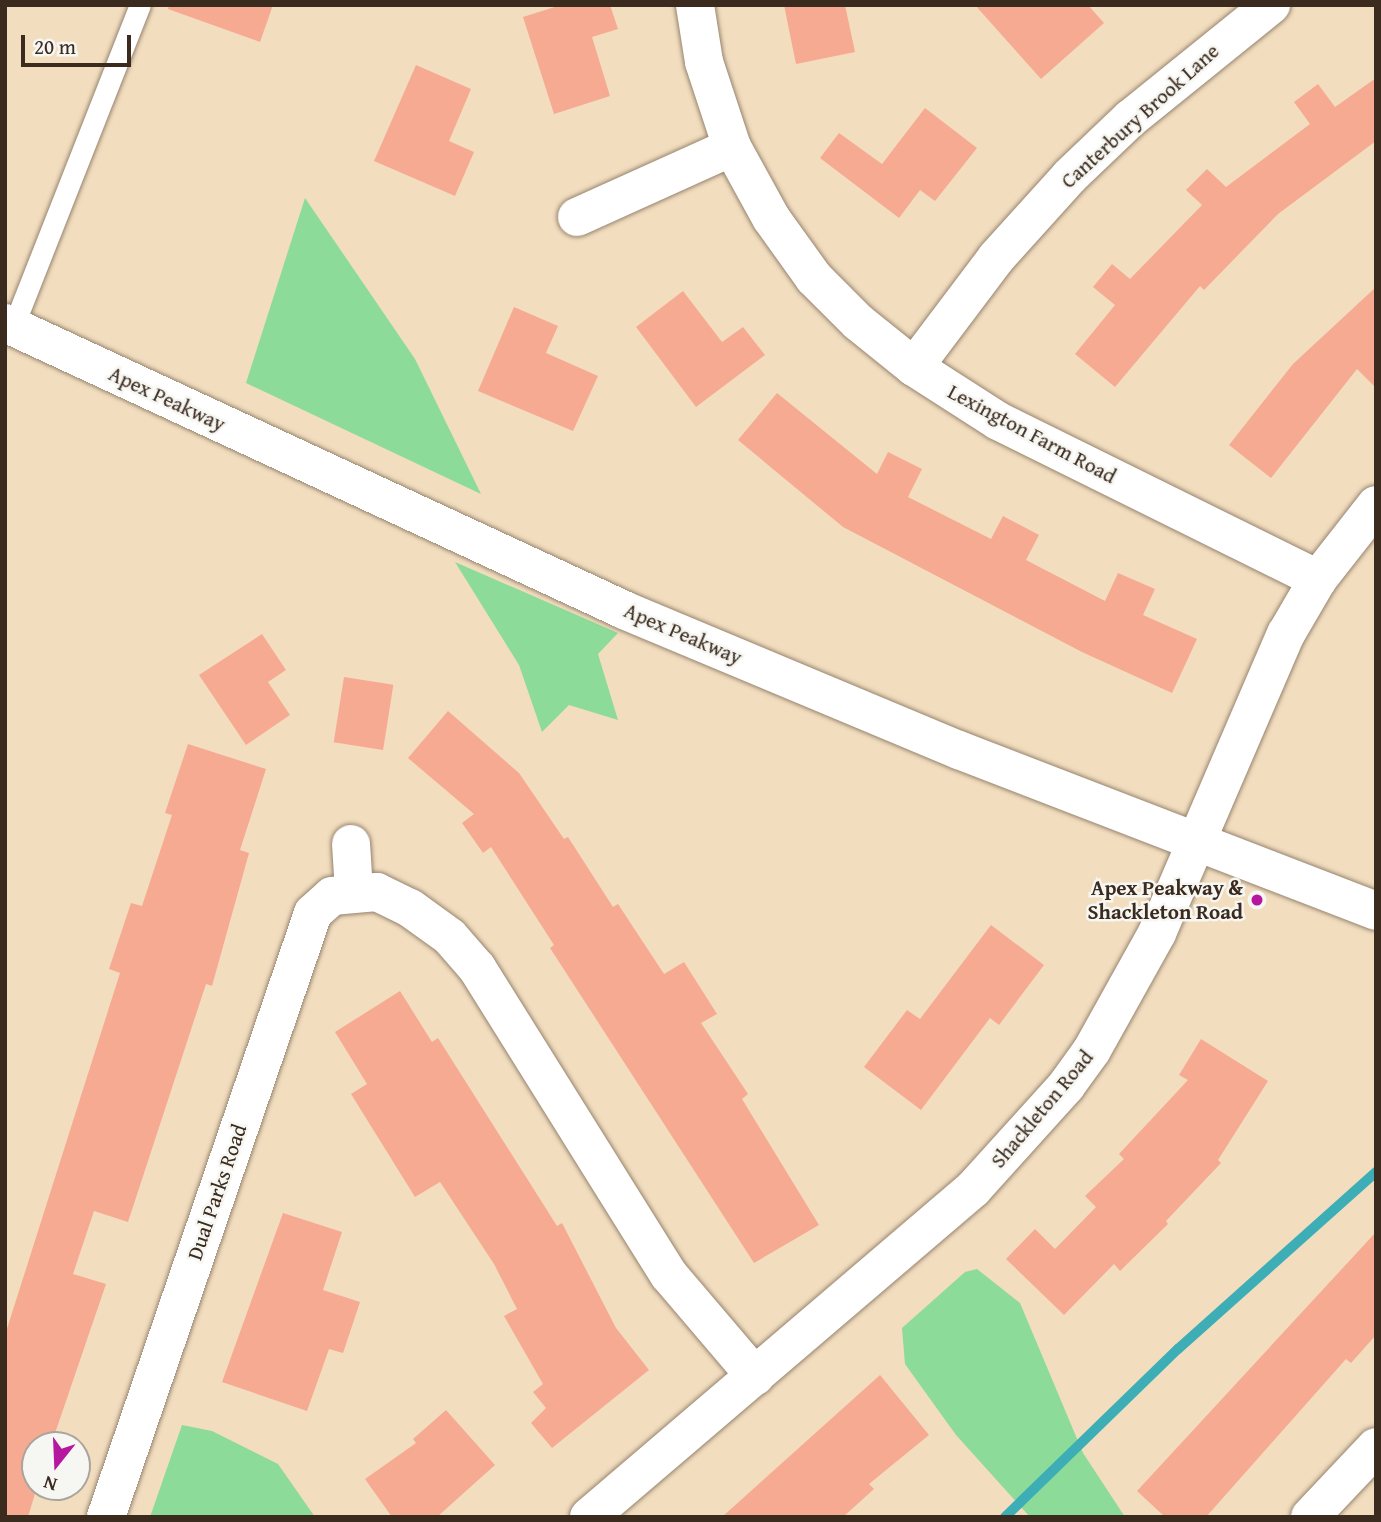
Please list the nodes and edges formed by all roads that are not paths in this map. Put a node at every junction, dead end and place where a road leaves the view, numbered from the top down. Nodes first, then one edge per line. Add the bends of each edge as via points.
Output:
1 (140, 5) edge
2 (695, 5) edge
3 (1247, 12) edge
4 (732, 147) junction
5 (577, 217) dead end
6 (9, 325) edge
7 (914, 367) junction
8 (1376, 505) edge
9 (1318, 579) junction
10 (1195, 842) junction
11 (351, 844) dead end
12 (354, 891) junction
13 (1376, 911) edge
14 (755, 1376) junction
15 (1376, 1447) edge
16 (1315, 1515) edge
17 (106, 1517) edge
18 (589, 1517) edge

1 - 6 lane
2 - 4 street, Lexington Farm Road via 704,62
3 - 7 street, Canterbury Brook Lane via 1070,176 996,258
4 - 5 street
4 - 7 street, Lexington Farm Road via 771,218 814,278
6 - 10 street, Apex Peakway via 624,610 959,750
7 - 9 street, Lexington Farm Road via 998,421
8 - 9 street, Shackleton Road
9 - 10 street, Shackleton Road via 1286,634
10 - 13 street, Apex Peakway
10 - 14 street, Shackleton Road via 1157,933 1092,1050 1066,1086 973,1189
11 - 12 street
12 - 14 street via 377,892 410,908 450,937 477,968 669,1275
12 - 17 street, Dual Parks Road via 332,896 313,913
14 - 18 street, Shackleton Road
15 - 16 street

